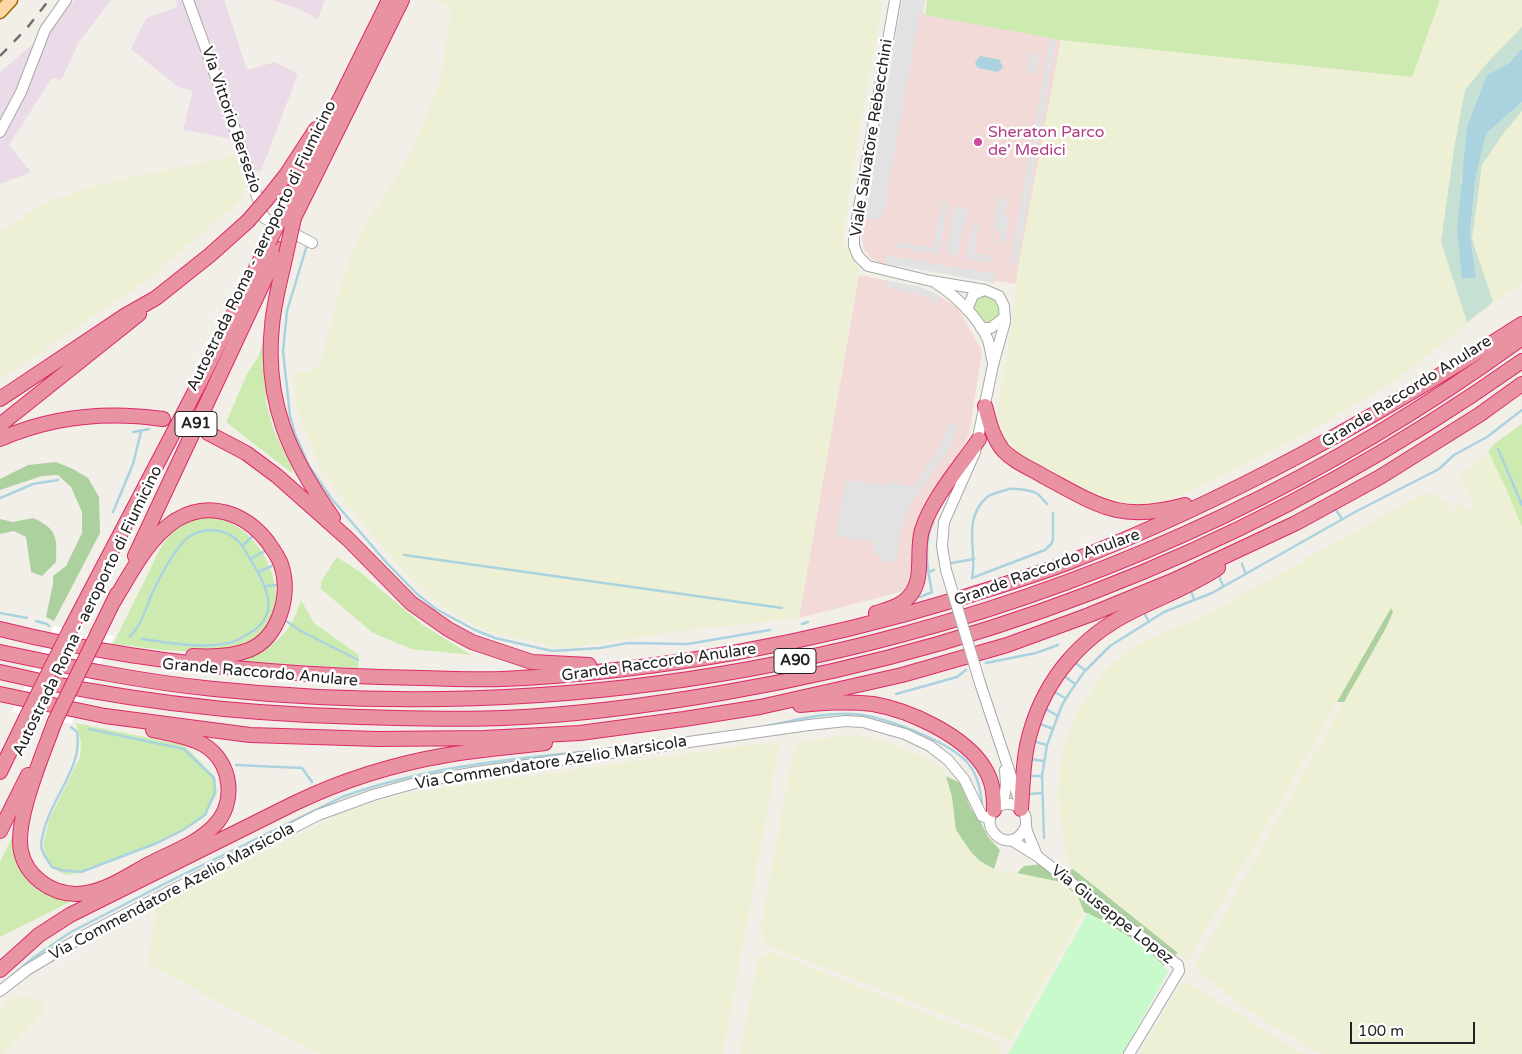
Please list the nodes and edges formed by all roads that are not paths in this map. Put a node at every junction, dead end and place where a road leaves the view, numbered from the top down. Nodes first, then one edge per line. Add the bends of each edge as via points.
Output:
1 (11, 0) edge
2 (66, 0) edge
3 (188, 0) edge
4 (388, 0) edge
5 (402, 0) edge
6 (895, 0) edge
7 (0, 12) edge
8 (366, 46) junction
9 (0, 132) edge
10 (289, 215) junction
11 (312, 243) dead end
12 (278, 248) junction
13 (932, 281) junction
14 (985, 290) junction
15 (156, 298) junction
16 (967, 310) junction
17 (1005, 317) junction
18 (1522, 324) edge
19 (980, 328) junction
20 (1522, 338) edge
21 (1522, 361) edge
22 (993, 365) junction
23 (1522, 384) edge
24 (0, 399) edge
25 (985, 406) junction
26 (163, 419) dead end
27 (0, 425) edge
28 (208, 433) dead end
29 (0, 439) edge
30 (979, 439) junction
31 (1254, 480) junction
32 (348, 539) junction
33 (1255, 543) junction
34 (114, 601) junction
35 (0, 629) edge
36 (783, 643) junction
37 (108, 651) junction
38 (0, 652) edge
39 (675, 662) junction
40 (0, 672) edge
41 (0, 694) edge
42 (760, 707) junction
43 (27, 716) junction
44 (105, 716) junction
45 (55, 720) junction
46 (623, 727) junction
47 (1005, 762) junction
48 (0, 765) edge
49 (0, 772) edge
50 (1021, 809) junction
51 (995, 811) junction
52 (1025, 828) junction
53 (0, 831) edge
54 (1011, 840) junction
55 (1037, 856) junction
56 (0, 970) edge
57 (0, 991) edge
58 (1129, 1054) edge

1 - 7 main road
2 - 9 street via 46,30
3 - 11 street, Via Vittorio Bersezio via 264,218
4 - 8 highway, Autostrada Roma - aeroporto di Fiumicino / A91
5 - 10 highway, Autostrada Roma - aeroporto di Fiumicino / A91
6 - 13 street, Viale Salvatore Rebecchini via 854,246 862,261 871,267
8 - 10 highway, Autostrada Roma - aeroporto di Fiumicino / A91
8 - 15 highway, bridge via 303,150 267,199 205,260
10 - 12 highway, Autostrada Roma - aeroporto di Fiumicino / A91, bridge
10 - 12 highway, bridge
12 - 32 highway via 271,342 277,407 303,472
12 - 34 highway, Autostrada Roma - aeroporto di Fiumicino / A91
12 - 43 highway, Autostrada Roma - aeroporto di Fiumicino / A91, bridge via 202,378
13 - 14 street, Viale Salvatore Rebecchini
13 - 16 street, Viale Salvatore Rebecchini via 952,294
14 - 16 street via 973,295
14 - 17 street, Viale Salvatore Rebecchini via 1002,300
15 - 24 highway via 126,314
15 - 27 highway via 121,330
16 - 19 street, Viale Salvatore Rebecchini
17 - 19 street via 991,328
17 - 22 street, Viale Salvatore Rebecchini
18 - 31 highway, Grande Raccordo Anulare via 1378,412
19 - 22 street, Viale Salvatore Rebecchini via 988,340
20 - 38 highway, Grande Raccordo Anulare / A90 via 1373,436 1292,482 1184,534 1074,580 995,608 852,649 797,661 633,688 413,700 331,698 213,689 116,676
21 - 40 highway, A90 via 1366,462 1277,510 1176,558 1067,602 968,636 791,681 632,706 504,718 415,719 251,712 130,696
22 - 25 street, Viale Salvatore Rebecchini
23 - 33 highway via 1403,463
25 - 30 street, Viale Salvatore Rebecchini
25 - 31 highway via 991,428 1008,455 1107,508 1137,513 1169,510
26 - 29 highway via 124,415 71,418 34,426
28 - 32 highway via 260,462
30 - 36 highway via 926,519 919,543 917,580 908,598 891,608
30 - 47 street, Viale Salvatore Rebecchini, bridge via 944,522 942,546 946,570
31 - 36 highway, Grande Raccordo Anulare via 1064,564 890,618
32 - 39 highway via 411,602 472,642 532,662 600,666
33 - 42 highway via 1144,593 1007,645 902,675
33 - 50 highway via 1202,578 1108,625 1076,651 1046,693 1030,730
34 - 37 highway via 137,563 162,532 179,518 200,510 227,512 252,526 274,550 283,574 280,616 266,637 249,650 211,656
34 - 45 highway, Autostrada Roma - aeroporto di Fiumicino / A91, bridge
35 - 37 highway, Grande Raccordo Anulare
36 - 39 highway, Grande Raccordo Anulare
37 - 39 highway, Grande Raccordo Anulare via 187,663 304,674 434,679 501,679
41 - 44 highway
42 - 46 highway
42 - 51 highway via 861,703 914,716 948,734 976,757 994,791
43 - 48 highway
43 - 49 highway, Autostrada Roma - aeroporto di Fiumicino / A91
44 - 45 highway via 190,738 205,745 223,766 229,796 221,818 200,837 108,886 82,894 58,891 40,881 25,864 20,848 24,811
44 - 46 highway via 250,735 361,739 494,737 580,733
45 - 53 highway, Autostrada Roma - aeroporto di Fiumicino / A91
46 - 56 highway via 566,740 436,757 341,783 294,803 70,915 39,935
47 - 50 street, Viale Salvatore Rebecchini
47 - 51 street, Viale Salvatore Rebecchini via 1006,785
50 - 51 street via 1013,804
50 - 52 street via 1025,815
51 - 54 street via 990,825 994,834
51 - 57 street, Via Commendatore Azelio Marsicola via 982,816 964,779 930,746 905,734 863,722 846,721 429,780 373,795 318,815 85,935 27,970
52 - 54 street
52 - 55 street, Via Giuseppe Lopez
54 - 55 street, Via Giuseppe Lopez
55 - 58 street, Via Giuseppe Lopez via 1178,966 1179,970

